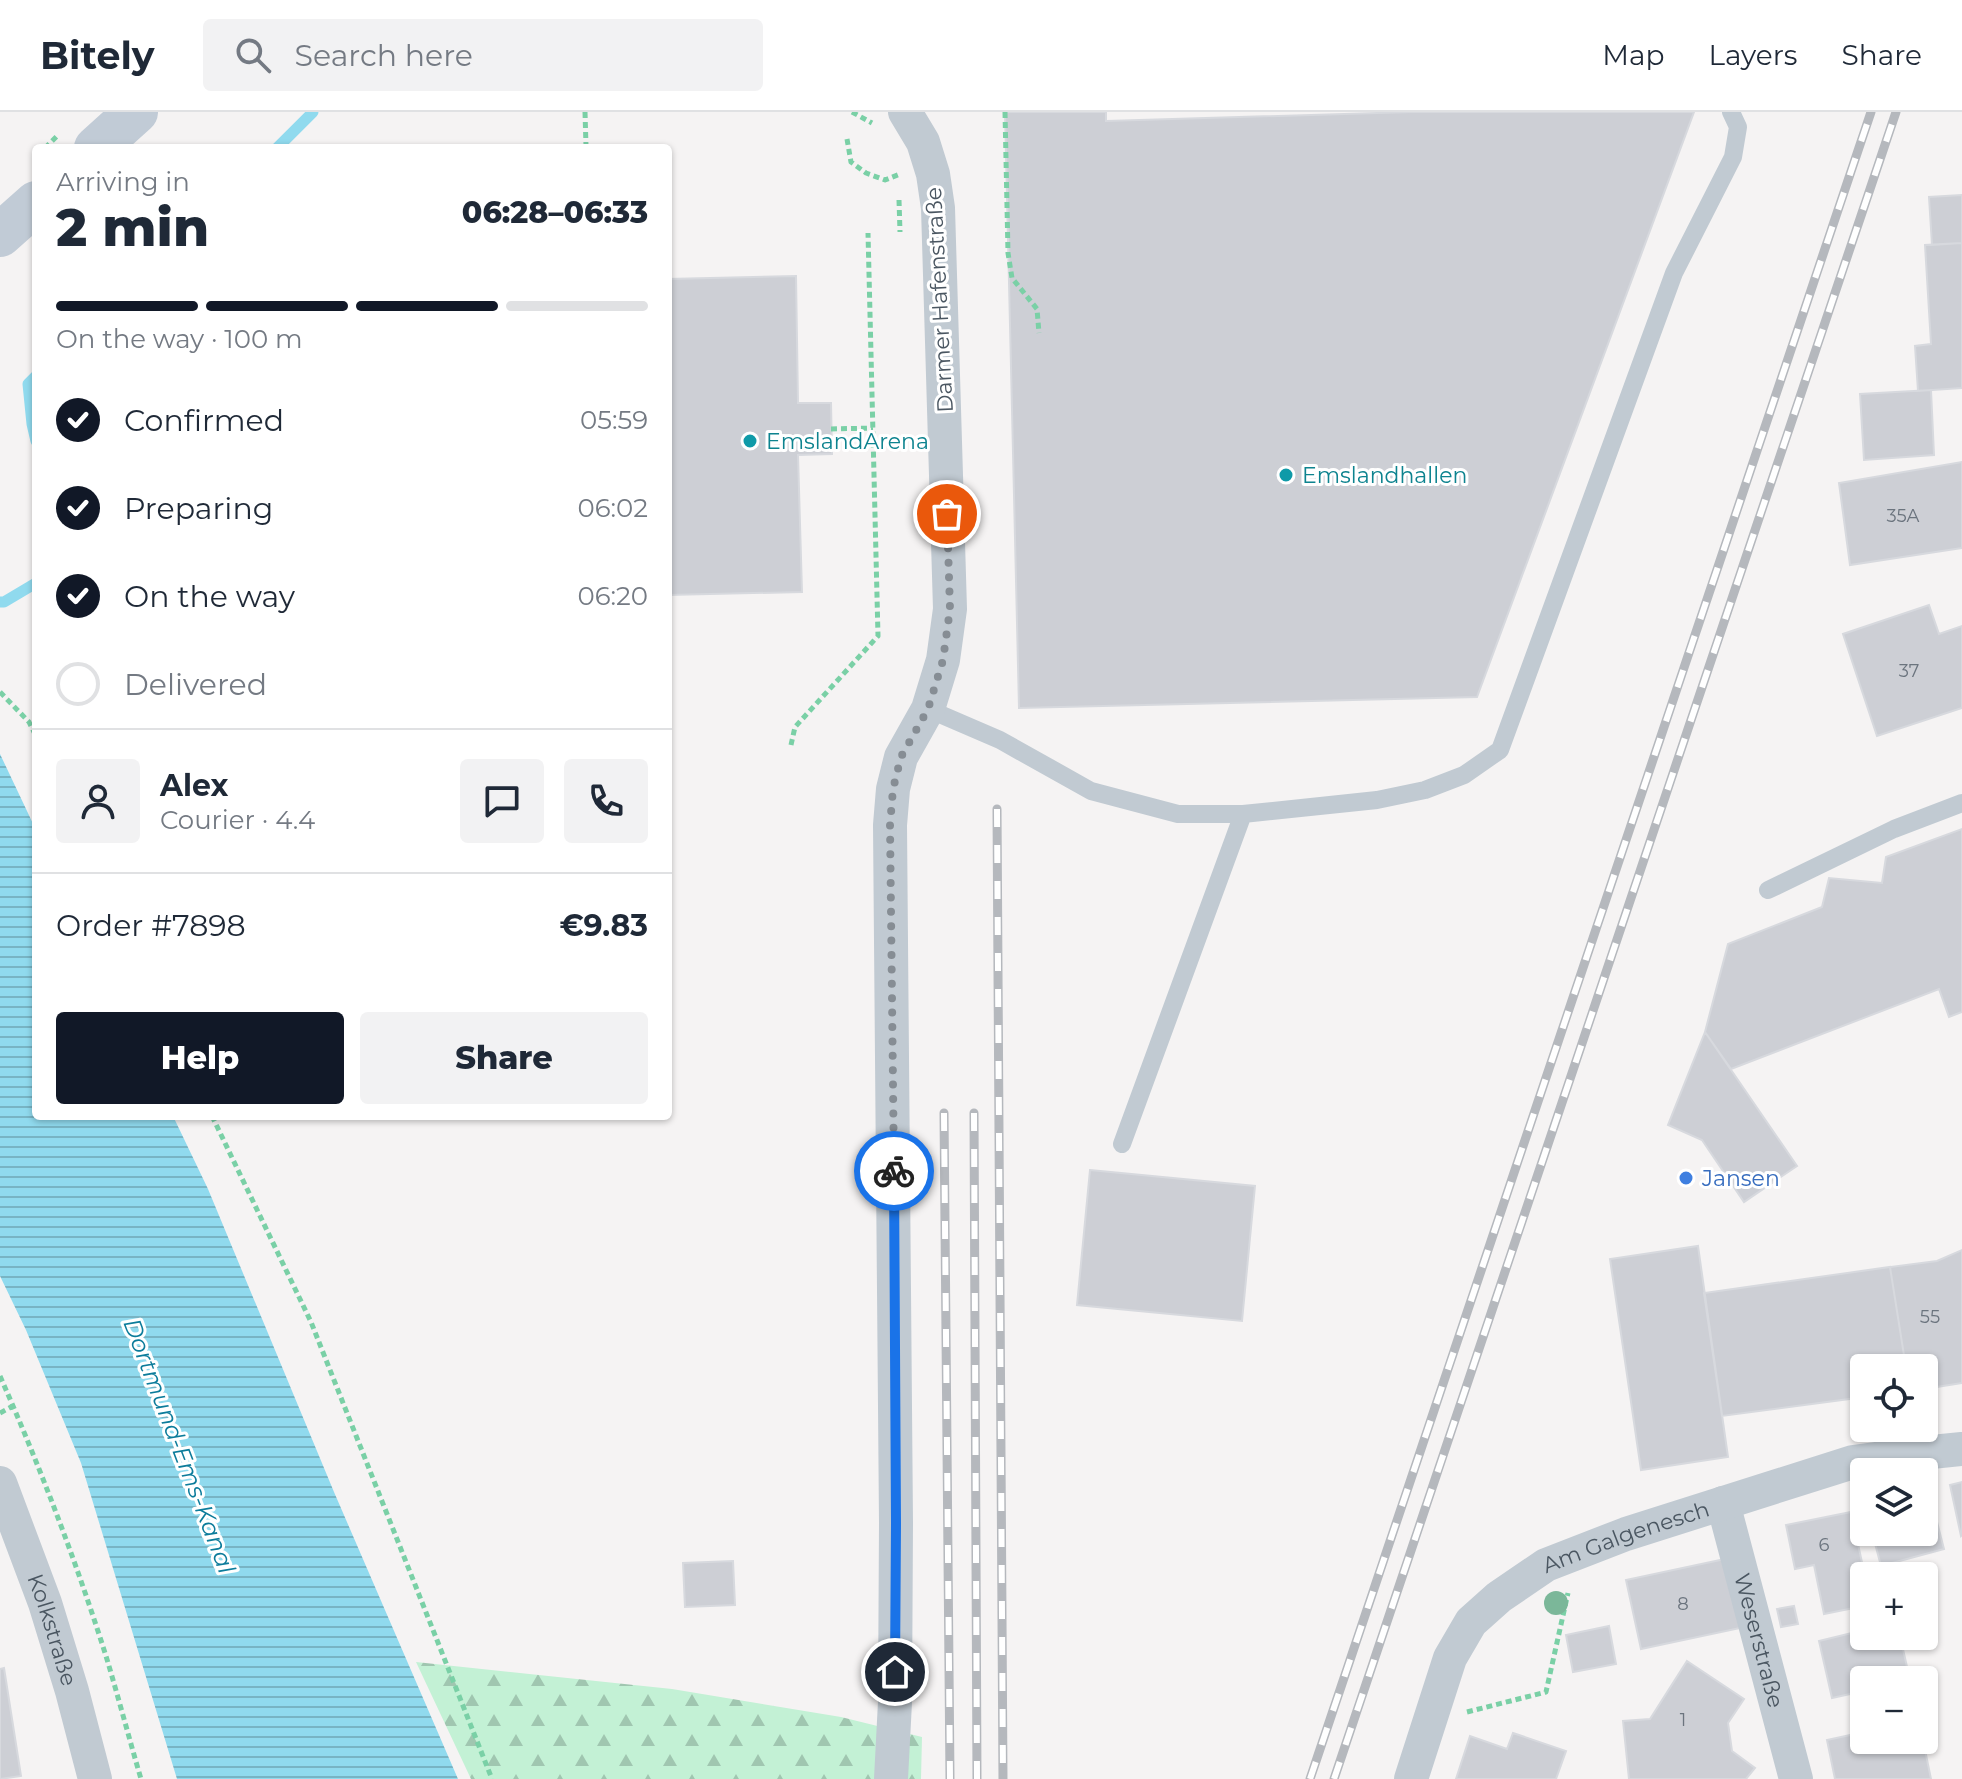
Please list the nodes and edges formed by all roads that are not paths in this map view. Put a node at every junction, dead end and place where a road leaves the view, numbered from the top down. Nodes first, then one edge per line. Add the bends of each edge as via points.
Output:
1 (136, 112) edge
2 (905, 112) edge
3 (1731, 112) edge
4 (100, 144) edge
5 (32, 207) edge
6 (0, 235) edge
7 (928, 709) junction
8 (1962, 803) edge
9 (1243, 814) junction
10 (1768, 890) dead end
11 (1122, 1144) dead end
12 (1962, 1449) edge
13 (0, 1483) edge
14 (1723, 1503) junction
15 (95, 1779) edge
16 (891, 1779) edge
17 (1411, 1779) edge
18 (1796, 1779) edge

1 - 4 main road
2 - 7 street, Darmer Hafenstraße via 923,142 938,208 950,609 943,660
3 - 9 lane via 1738,127 1733,157 1674,273 1500,750 1464,775 1425,790
5 - 6 main road
7 - 9 lane via 1000,740 1091,791 1178,814
7 - 16 street, Darmer Hafenstraße via 901,757 890,825 896,1508
8 - 10 lane via 1894,829
9 - 11 lane
12 - 14 street, Am Galgenesch via 1853,1462
13 - 15 street, Kolkstraße via 45,1603
14 - 17 street, Am Galgenesch via 1546,1565 1499,1597 1471,1622 1450,1658
14 - 18 street, Weserstraße

